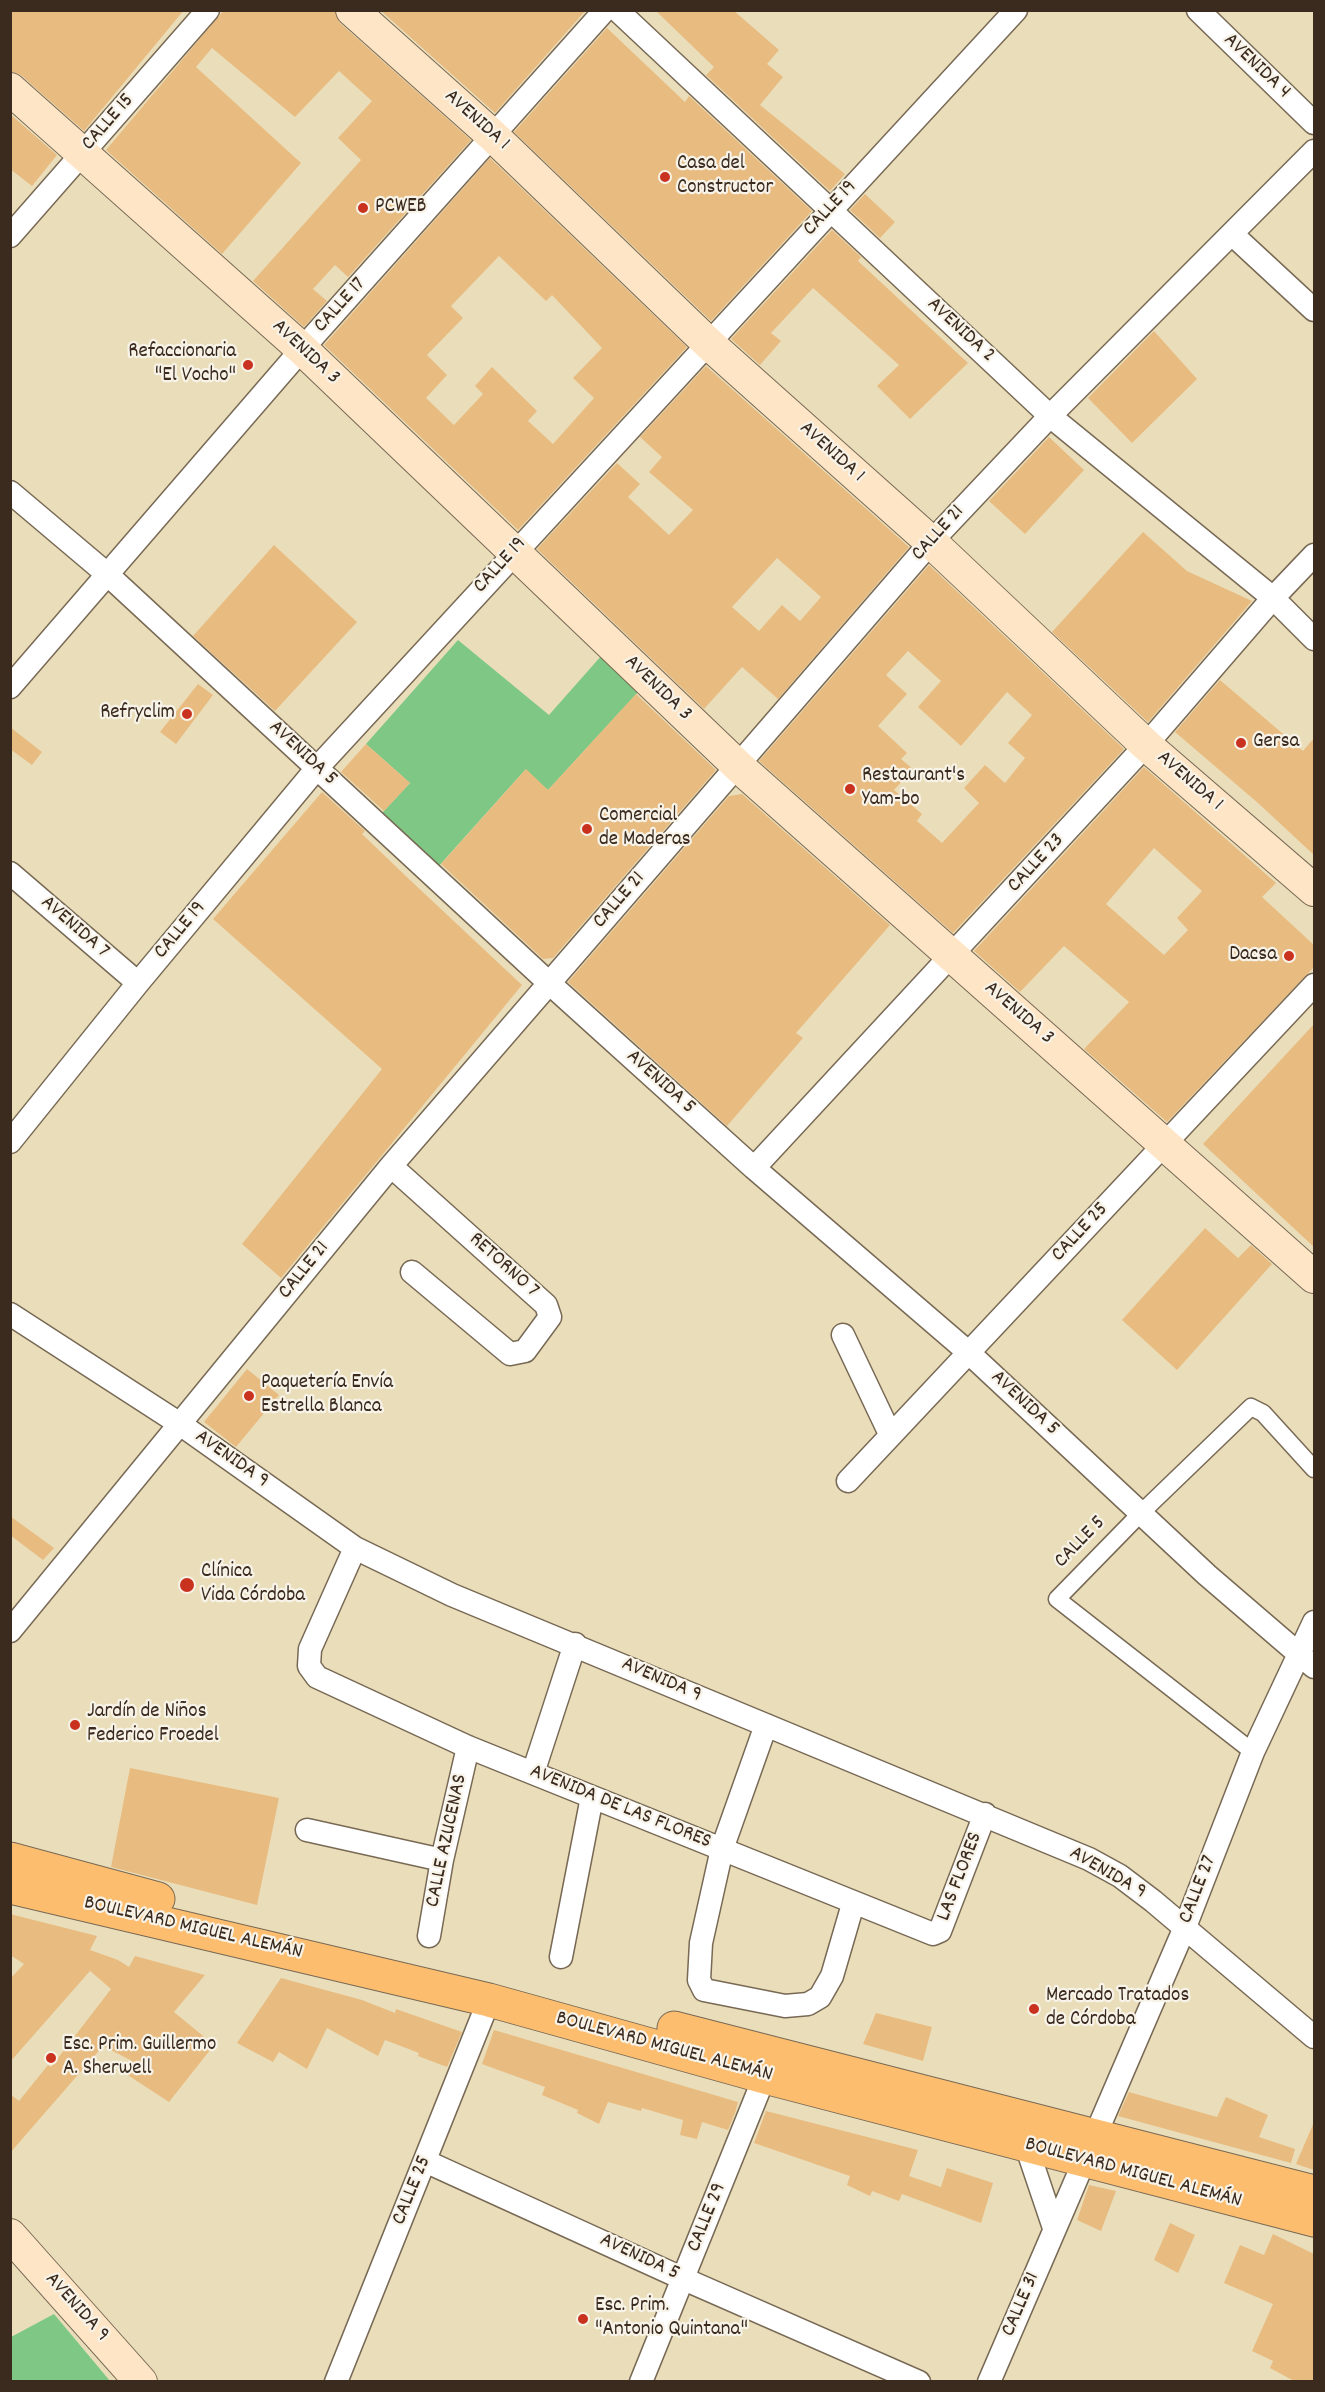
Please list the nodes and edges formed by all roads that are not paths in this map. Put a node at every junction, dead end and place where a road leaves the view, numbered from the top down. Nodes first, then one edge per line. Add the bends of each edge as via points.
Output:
1 (208, 10) edge
2 (352, 10) edge
3 (605, 10) edge
4 (617, 10) edge
5 (1016, 10) edge
6 (1211, 14) edge
7 (10, 89) edge
8 (1314, 123) edge
9 (493, 136) junction
10 (1314, 151) edge
11 (82, 154) junction
12 (830, 209) junction
13 (1233, 235) junction
14 (10, 237) edge
15 (1314, 310) edge
16 (708, 343) junction
17 (302, 350) junction
18 (1050, 416) junction
19 (10, 492) edge
20 (931, 542) junction
21 (513, 552) junction
22 (1314, 555) edge
23 (107, 574) junction
24 (1273, 598) junction
25 (1314, 639) edge
26 (10, 687) edge
27 (1146, 745) junction
28 (738, 766) junction
29 (317, 768) junction
30 (10, 873) edge
31 (1314, 890) edge
32 (951, 957) junction
33 (548, 982) junction
34 (138, 983) junction
35 (1314, 985) edge
36 (10, 1142) edge
37 (1166, 1143) junction
38 (391, 1166) junction
39 (754, 1168) junction
40 (412, 1272) dead end
41 (1314, 1277) edge
42 (10, 1314) edge
43 (843, 1335) dead end
44 (968, 1352) junction
45 (180, 1424) junction
46 (890, 1434) junction
47 (1314, 1469) edge
48 (848, 1481) dead end
49 (1141, 1513) junction
50 (355, 1548) junction
51 (1314, 1622) edge
52 (10, 1631) edge
53 (575, 1644) junction
54 (1307, 1660) edge
55 (766, 1725) junction
56 (468, 1747) junction
57 (1253, 1752) junction
58 (533, 1773) junction
59 (592, 1797) junction
60 (985, 1814) junction
61 (307, 1830) dead end
62 (722, 1849) junction
63 (10, 1859) edge
64 (442, 1860) junction
65 (10, 1887) edge
66 (853, 1904) junction
67 (181, 1916) junction
68 (1185, 1927) junction
69 (933, 1934) joint
70 (429, 1936) dead end
71 (561, 1957) dead end
72 (489, 2000) junction
73 (1314, 2037) edge
74 (770, 2065) junction
75 (1026, 2145) junction
76 (1088, 2148) junction
77 (425, 2161) junction
78 (1314, 2192) edge
79 (1279, 2212) junction
80 (1314, 2220) edge
81 (1054, 2228) junction
82 (10, 2235) edge
83 (1314, 2235) edge
84 (684, 2279) junction
85 (141, 2382) edge
86 (336, 2382) edge
87 (641, 2382) edge
88 (919, 2382) edge
89 (989, 2382) edge

1 - 11 street, CALLE 15
2 - 9 main road, AVENIDA 1
3 - 9 street, CALLE 17
4 - 12 street, AVENIDA 2
5 - 12 street, CALLE 19
6 - 8 street, AVENIDA 4
7 - 11 main road, AVENIDA 3
9 - 16 main road, AVENIDA 1
9 - 17 street, CALLE 17
10 - 13 street, CALLE 21
11 - 14 street, CALLE 15
11 - 17 main road, AVENIDA 3
12 - 16 street, CALLE 19
12 - 18 street, AVENIDA 2
13 - 15 street
13 - 18 street, CALLE 21
16 - 20 main road, AVENIDA 1
16 - 21 street, CALLE 19
17 - 21 main road, AVENIDA 3
17 - 23 street, CALLE 17
18 - 20 street, CALLE 21
18 - 24 street, AVENIDA 2
19 - 23 street, AVENIDA 5
20 - 27 main road, AVENIDA 1
20 - 28 street, CALLE 21
21 - 28 main road, AVENIDA 3
21 - 29 street, CALLE 19
22 - 24 street, CALLE 23
23 - 26 street, CALLE 17
23 - 29 street, AVENIDA 5
24 - 25 street, AVENIDA 2
24 - 27 street, CALLE 23
27 - 31 main road, AVENIDA 1
27 - 32 street, CALLE 23
28 - 32 main road, AVENIDA 3
28 - 33 street, CALLE 21
29 - 33 street, AVENIDA 5
29 - 34 street, CALLE 19
30 - 34 street, AVENIDA 7
32 - 37 main road, AVENIDA 3
32 - 39 street, CALLE 23
33 - 38 street, CALLE 21
33 - 39 street, AVENIDA 5
34 - 36 street, CALLE 19
35 - 37 street, CALLE 25
37 - 41 main road, AVENIDA 3
37 - 44 street, CALLE 25
38 - 40 street, RETORNO 7 via 546,1305 550,1317 525,1351 510,1354
38 - 45 street, CALLE 21
39 - 44 street, AVENIDA 5
42 - 45 street, AVENIDA 9
43 - 46 street
44 - 46 street, CALLE 25
44 - 49 street, AVENIDA 5
45 - 50 street, AVENIDA 9
45 - 52 street, CALLE 21
46 - 48 street, CALLE 25
47 - 49 street, CALLE 5 via 1263,1413 1251,1407
49 - 54 street, AVENIDA 5
49 - 57 street, CALLE 5 via 1057,1599
50 - 53 street, AVENIDA 9 via 452,1595
50 - 56 street, AVENIDA DE LAS FLORES via 310,1649 307,1659 312,1671 317,1677
51 - 54 street, CALLE 27
53 - 55 street, AVENIDA 9
53 - 58 street
54 - 57 street, CALLE 27
55 - 60 street, AVENIDA 9
55 - 62 street
56 - 58 street, AVENIDA DE LAS FLORES
56 - 64 street, CALLE AZUCENAS
57 - 68 street, CALLE 27
58 - 59 street, AVENIDA DE LAS FLORES
59 - 62 street, AVENIDA DE LAS FLORES
59 - 71 street
60 - 68 street, AVENIDA 9 via 1089,1858 1120,1876
60 - 69 street, LAS FLORES via 940,1931
61 - 64 street
62 - 66 street, AVENIDA DE LAS FLORES
62 - 66 street via 701,1943 699,1980 704,1990 785,2006 808,2004 820,1997 832,1976
63 - 67 main road, BOULEVARD MIGUEL ALEMÁN
64 - 70 street, CALLE AZUCENAS
65 - 67 main road, BOULEVARD MIGUEL ALEMÁN
66 - 69 street, AVENIDA DE LAS FLORES
67 - 72 main road, BOULEVARD MIGUEL ALEMÁN
67 - 74 main road, BOULEVARD MIGUEL ALEMÁN
68 - 73 street, AVENIDA 9
68 - 76 street, CALLE 27
72 - 74 main road, BOULEVARD MIGUEL ALEMÁN
72 - 77 street, CALLE 25
74 - 75 main road, BOULEVARD MIGUEL ALEMÁN
74 - 76 main road, BOULEVARD MIGUEL ALEMÁN
74 - 84 street, CALLE 29
75 - 76 main road, BOULEVARD MIGUEL ALEMÁN
75 - 81 street
76 - 78 main road, BOULEVARD MIGUEL ALEMÁN
76 - 79 main road, BOULEVARD MIGUEL ALEMÁN
76 - 81 street, CALLE 31
77 - 84 street, AVENIDA 5
77 - 86 street, CALLE 25
79 - 80 main road, BOULEVARD MIGUEL ALEMÁN
79 - 83 street
81 - 89 street, CALLE 31
82 - 85 main road, AVENIDA 9
84 - 87 street, CALLE 29
84 - 88 street, AVENIDA 5

